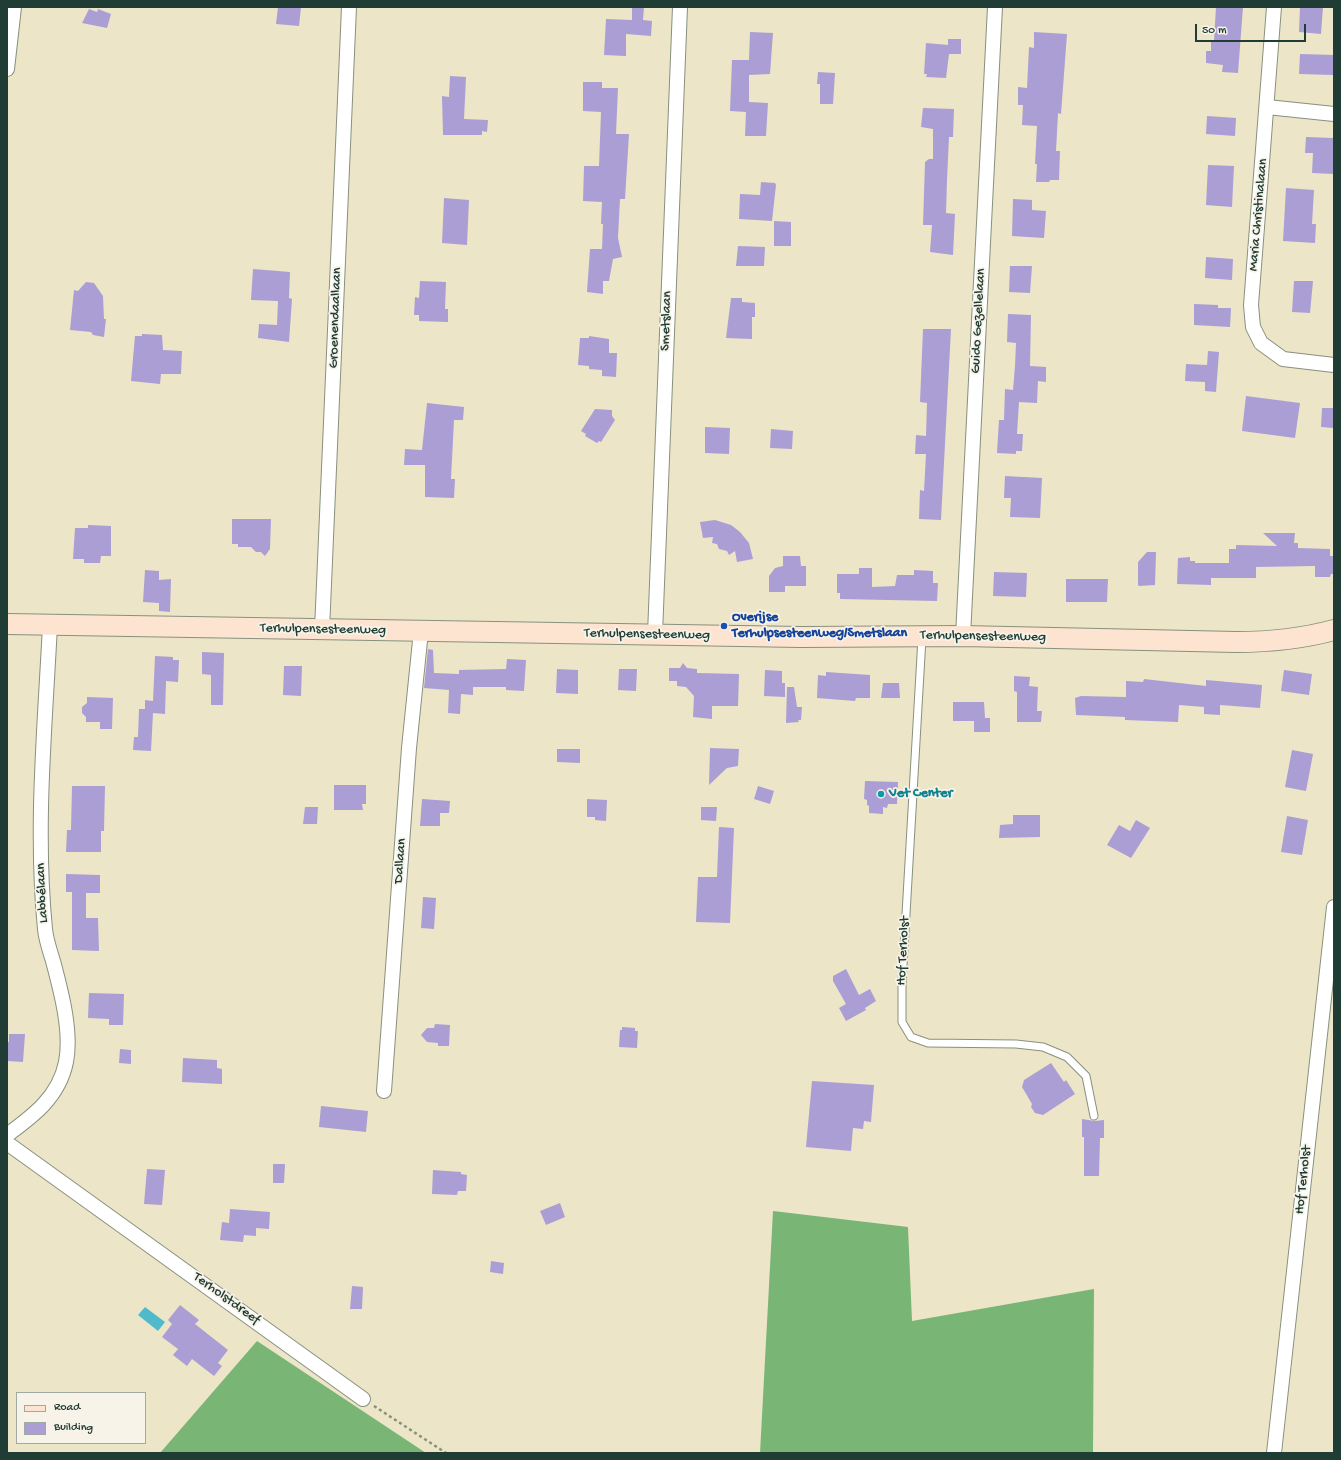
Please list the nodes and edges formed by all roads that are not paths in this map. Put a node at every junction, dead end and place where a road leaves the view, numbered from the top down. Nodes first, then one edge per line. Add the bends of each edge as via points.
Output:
1 (14, 7) edge
2 (349, 7) edge
3 (680, 7) edge
4 (995, 7) edge
5 (1274, 7) edge
6 (7, 68) edge
7 (1267, 107) junction
8 (1334, 114) edge
9 (1334, 365) edge
10 (7, 624) edge
11 (50, 625) junction
12 (322, 630) junction
13 (1334, 630) edge
14 (421, 631) junction
15 (654, 634) junction
16 (923, 636) junction
17 (963, 636) junction
18 (1334, 907) edge
19 (384, 1091) dead end
20 (1094, 1116) dead end
21 (7, 1135) edge
22 (7, 1143) edge
23 (363, 1399) road end
24 (1274, 1453) edge

1 - 6 street
2 - 12 street, Groenendaallaan
3 - 15 street, Smetslaan
4 - 17 street, Guido Gezellelaan
5 - 7 street, Maria Christinalaan
7 - 8 street
7 - 9 street, Maria Christinalaan via 1251,305 1253,327 1261,343 1283,359
10 - 11 main road, Terhulpensesteenweg
11 - 12 main road, Terhulpensesteenweg
11 - 21 street, Labbélaan via 40,850 45,931 60,988 67,1037 66,1062 59,1084 49,1100 36,1114
12 - 14 main road, Terhulpensesteenweg
13 - 17 main road, Terhulpensesteenweg via 1270,642
14 - 15 main road, Terhulpensesteenweg
14 - 19 street, Dallaan via 409,748
15 - 16 main road, Terhulpensesteenweg
16 - 17 main road, Terhulpensesteenweg
16 - 20 lane, Hof Terholst via 902,983 902,1022 911,1037 928,1043 1016,1044 1043,1047 1067,1057 1086,1076
18 - 24 street, Hof Terholst
22 - 23 street, Terholstdreef

